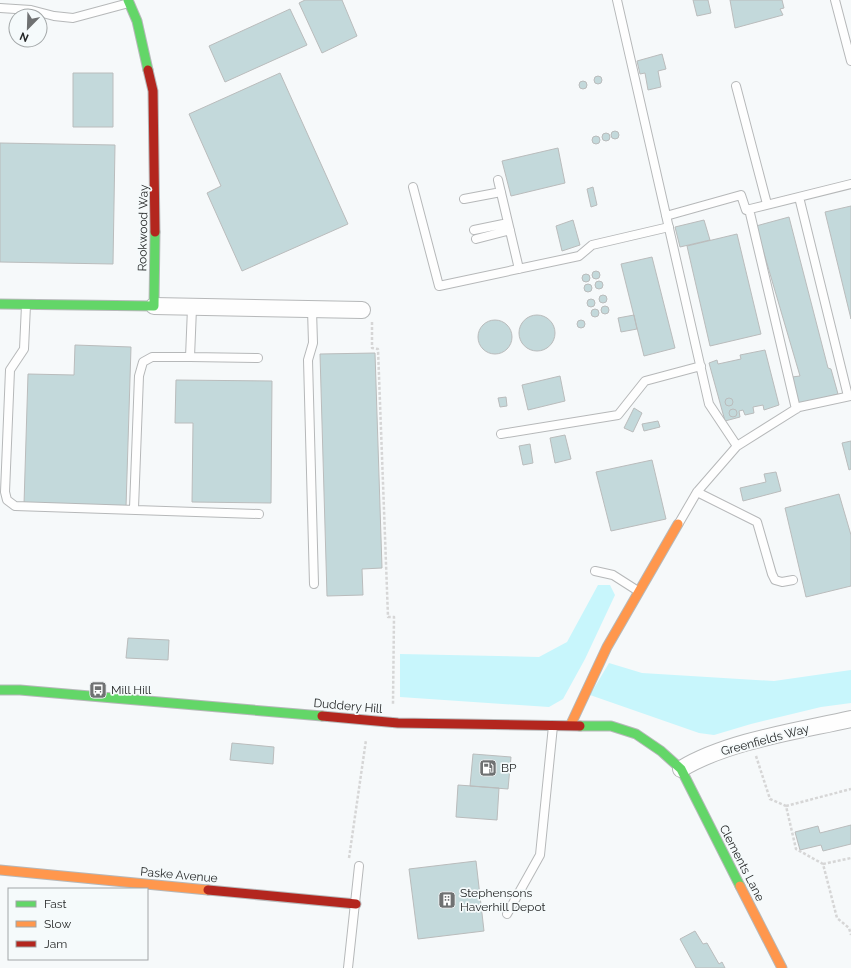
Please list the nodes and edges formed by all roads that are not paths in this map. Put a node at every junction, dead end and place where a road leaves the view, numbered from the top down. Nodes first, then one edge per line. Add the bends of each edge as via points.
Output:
1 (617, 0) edge
2 (835, 0) edge
3 (129, 2) edge
4 (0, 8) edge
5 (851, 61) edge
6 (736, 86) dead end
7 (498, 180) dead end
8 (851, 184) edge
9 (413, 187) dead end
10 (501, 192) junction
11 (799, 197) junction
12 (464, 199) dead end
13 (767, 204) junction
14 (749, 209) junction
15 (666, 216) junction
16 (509, 227) junction
17 (669, 227) junction
18 (474, 230) dead end
19 (476, 239) dead end
20 (519, 268) junction
21 (0, 304) edge
22 (26, 304) junction
23 (154, 306) junction
24 (192, 308) junction
25 (312, 310) junction
26 (365, 316) road end
27 (190, 357) junction
28 (258, 358) dead end
29 (701, 366) junction
30 (850, 396) edge
31 (796, 409) junction
32 (501, 434) dead end
33 (737, 446) junction
34 (697, 492) junction
35 (134, 508) junction
36 (259, 514) dead end
37 (678, 524) joint
38 (595, 571) dead end
39 (793, 580) dead end
40 (314, 584) dead end
41 (639, 592) junction
42 (0, 690) edge
43 (851, 719) edge
44 (571, 724) junction
45 (553, 725) junction
46 (681, 769) junction
47 (359, 866) road end
48 (0, 870) edge
49 (356, 904) junction
50 (507, 914) dead end
51 (348, 968) edge
52 (782, 968) edge

1 - 15 lane
2 - 5 lane
3 - 4 lane via 73,18 31,10
3 - 23 street, Rookwood Way via 137,21 153,91
6 - 13 lane
7 - 10 lane
8 - 11 lane
9 - 20 lane via 438,286
10 - 12 lane
10 - 16 lane
11 - 13 lane
11 - 30 lane
13 - 14 lane
14 - 15 lane via 746,210 741,195
14 - 31 lane
15 - 17 lane
16 - 18 lane
16 - 19 lane
16 - 20 lane
17 - 20 lane via 592,245 579,256
17 - 29 lane
21 - 22 street
22 - 23 street
22 - 35 lane via 24,349 10,370 5,492 7,500 15,506
23 - 24 street
24 - 25 street
24 - 27 lane
25 - 26 street
25 - 40 lane via 313,343 308,360
27 - 28 lane
27 - 35 lane via 152,357 143,362 139,376
29 - 32 lane via 645,381 618,415
29 - 33 lane via 709,404
30 - 31 lane
31 - 33 lane
33 - 34 lane
34 - 37 lane
34 - 39 lane via 757,522 775,580
35 - 36 lane
37 - 41 street
38 - 41 lane via 612,575
41 - 44 street via 582,696
42 - 45 street, Duddery Hill via 393,722
43 - 46 street, Greenfields Way via 752,742 699,758
44 - 45 street, Duddery Hill
44 - 46 street, Duddery Hill via 611,726 636,734
45 - 50 lane via 540,855
46 - 52 street, Clements Lane
47 - 49 lane
48 - 49 street, Paske Avenue
49 - 51 lane

